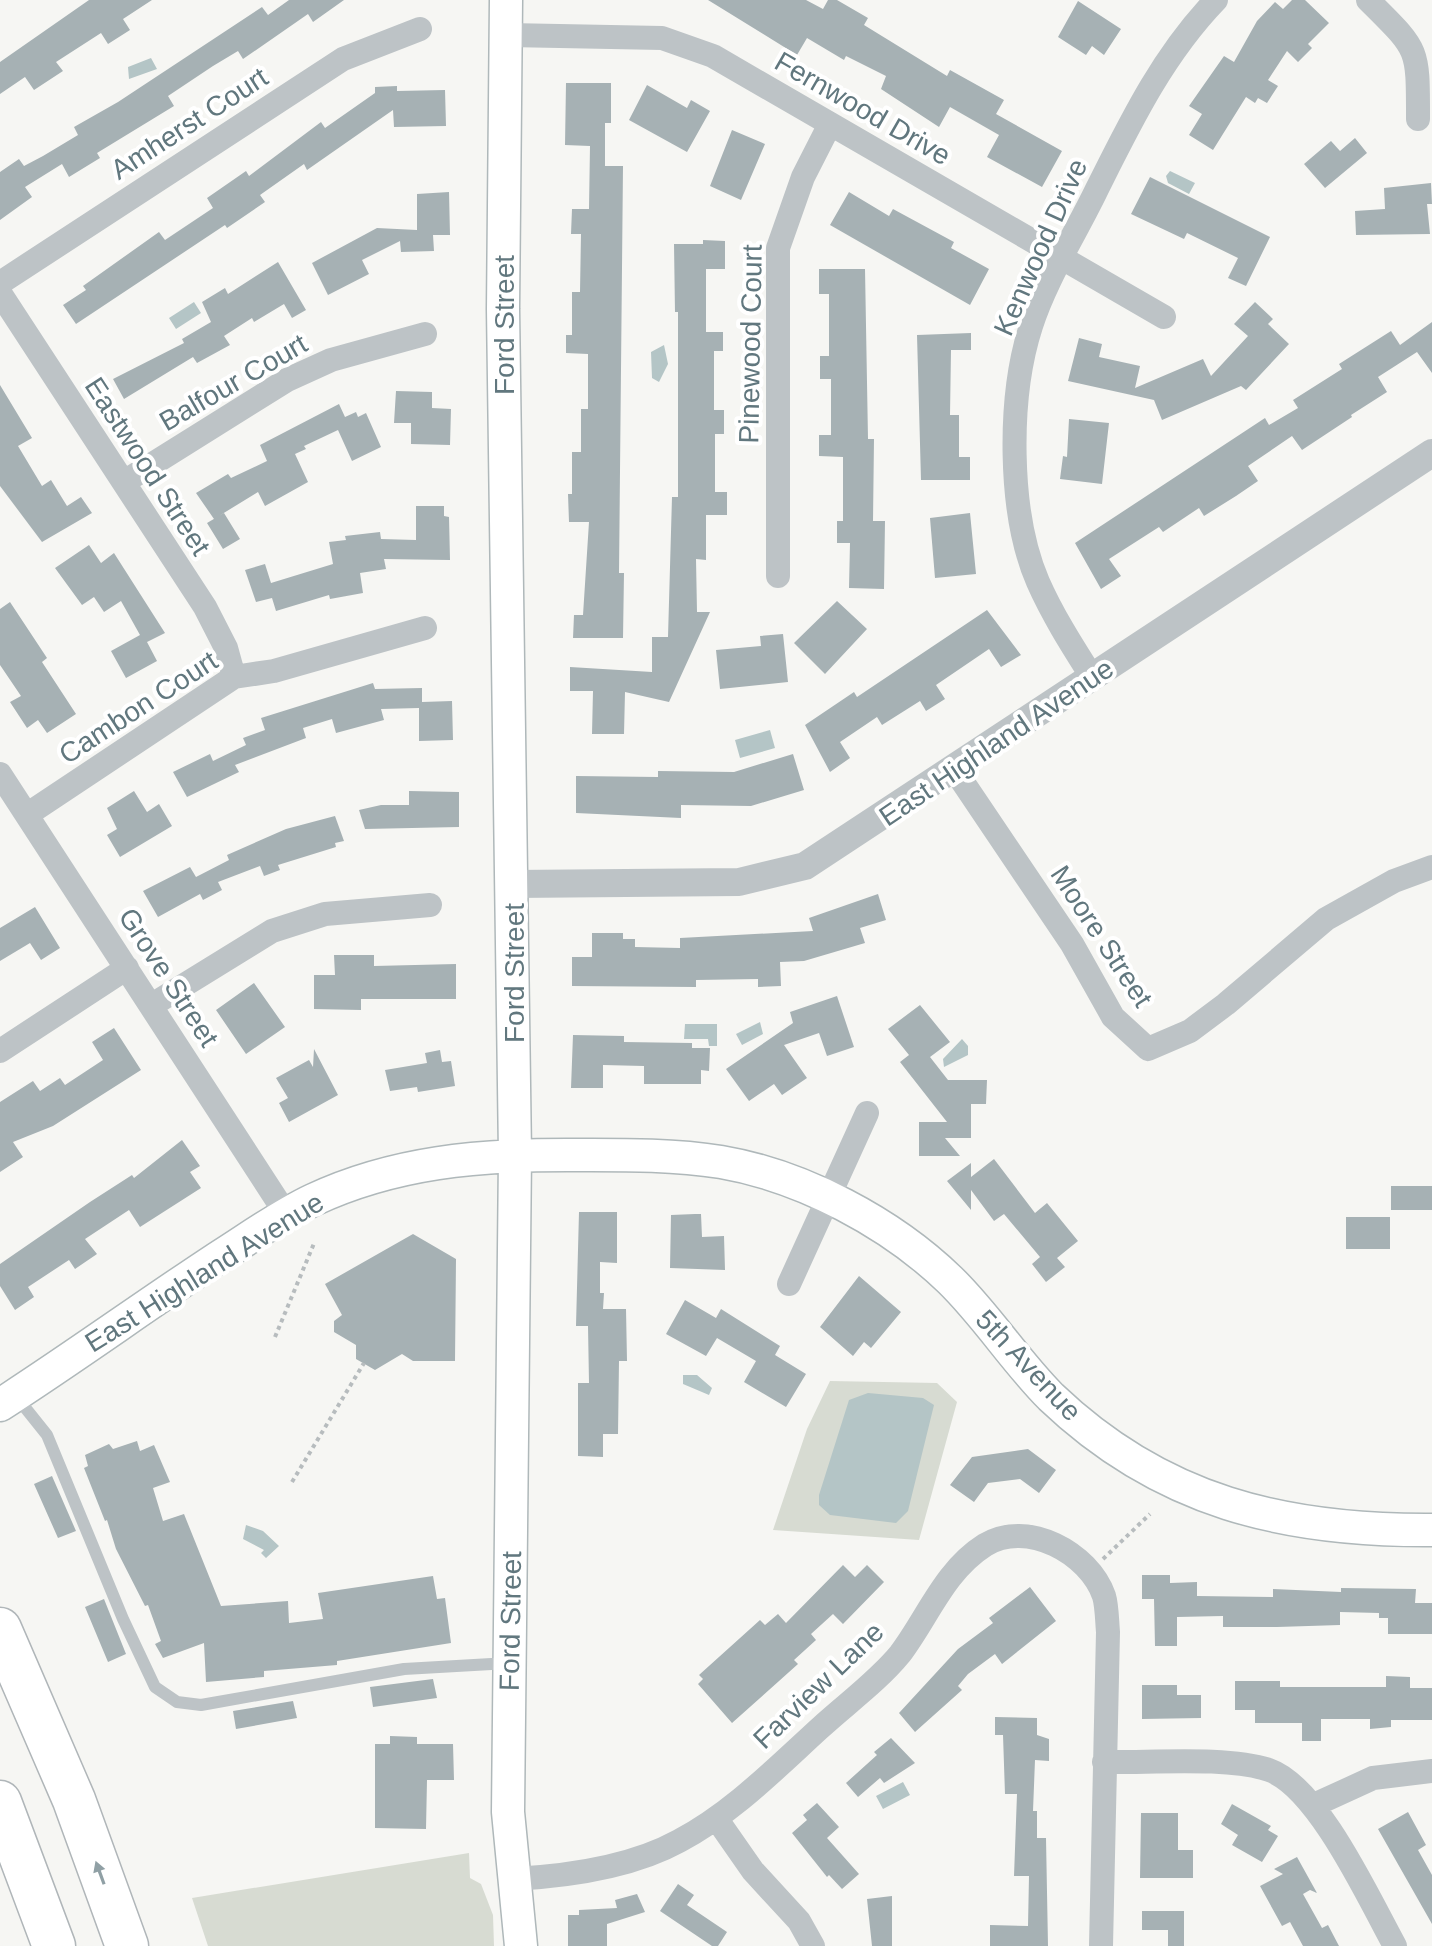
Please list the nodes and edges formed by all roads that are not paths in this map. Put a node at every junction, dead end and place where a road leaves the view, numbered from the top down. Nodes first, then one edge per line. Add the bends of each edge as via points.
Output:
1 (506, 0) edge
2 (1216, 0) edge
3 (1368, 0) edge
4 (420, 29) dead end
5 (507, 35) junction
6 (1418, 119) dead end
7 (830, 124) junction
8 (1063, 259) junction
9 (0, 283) edge
10 (0, 293) edge
11 (1164, 317) dead end
12 (425, 334) dead end
13 (1432, 453) edge
14 (124, 482) junction
15 (778, 576) dead end
16 (425, 628) dead end
17 (234, 677) junction
18 (1092, 677) junction
19 (954, 769) junction
20 (0, 774) edge
21 (28, 814) junction
22 (1432, 867) edge
23 (513, 884) junction
24 (430, 905) dead end
25 (127, 968) junction
26 (152, 1005) junction
27 (0, 1051) edge
28 (867, 1113) dead end
29 (515, 1155) junction
30 (829, 1199) junction
31 (286, 1214) junction
32 (789, 1284) dead end
33 (8, 1400) edge
34 (1432, 1530) edge
35 (0, 1629) edge
36 (509, 1663) junction
37 (1104, 1762) junction
38 (1432, 1771) edge
39 (0, 1802) edge
40 (1314, 1805) junction
41 (716, 1818) junction
42 (514, 1879) junction
43 (54, 1946) edge
44 (127, 1946) edge
45 (521, 1946) edge
46 (813, 1946) edge
47 (1101, 1946) edge
48 (1395, 1946) edge

1 - 5 main road, Ford Street
2 - 8 street, Kenwood Drive via 1164,62
3 - 6 street via 1410,42 1417,57
4 - 9 street, Amherst Court via 343,59
5 - 7 street, Fernwood Drive via 662,38 713,56
5 - 23 main road, Ford Street via 503,309
7 - 8 street, Fernwood Drive
7 - 15 street, Pinewood Court via 803,177 778,248
8 - 11 street, Fernwood Drive
8 - 18 street, Kenwood Drive via 1032,323 1020,367 1017,483 1037,580
10 - 14 street, Eastwood Street
12 - 14 street, Balfour Court via 331,360 287,380
13 - 18 street, East Highland Avenue
14 - 17 street, Eastwood Street via 205,607
16 - 17 street, Cambon Court via 274,671
17 - 21 street, Cambon Court
18 - 19 street, East Highland Avenue
19 - 22 street, Moore Street via 1072,944 1113,1017 1148,1049 1190,1031 1326,919 1394,881
19 - 23 street, East Highland Avenue via 805,866 770,877 739,882
20 - 21 street, Grove Street
21 - 25 street, Grove Street
23 - 29 main road, Ford Street
24 - 26 street via 325,914 272,931
25 - 26 street, Grove Street
25 - 27 street
26 - 31 street, Grove Street
28 - 30 street
29 - 30 main road, 5th Avenue via 666,1156 725,1163
29 - 31 main road, East Highland Avenue via 390,1172 347,1185
29 - 36 main road, Ford Street
30 - 32 street
30 - 34 main road, 5th Avenue via 890,1231 950,1280 1051,1396 1119,1453 1190,1491 1254,1513 1314,1524
31 - 33 main road, East Highland Avenue
33 - 36 lane via 47,1435 123,1619 155,1687 165,1696 201,1705 404,1669
44 -> 35 highway via 74,1800
36 - 42 main road, Ford Street via 508,1812
37 - 40 street via 1269,1770 1293,1782
37 - 41 street, Farview Lane via 1104,1596 1090,1571 1064,1547 1022,1536 988,1543 957,1567 899,1655
37 - 47 street, Farview Lane
38 - 40 street via 1373,1778
39 - 43 highway
40 - 48 street
41 - 42 street, Farview Lane via 677,1842 635,1858
41 - 46 street
42 - 45 main road, Ford Street

